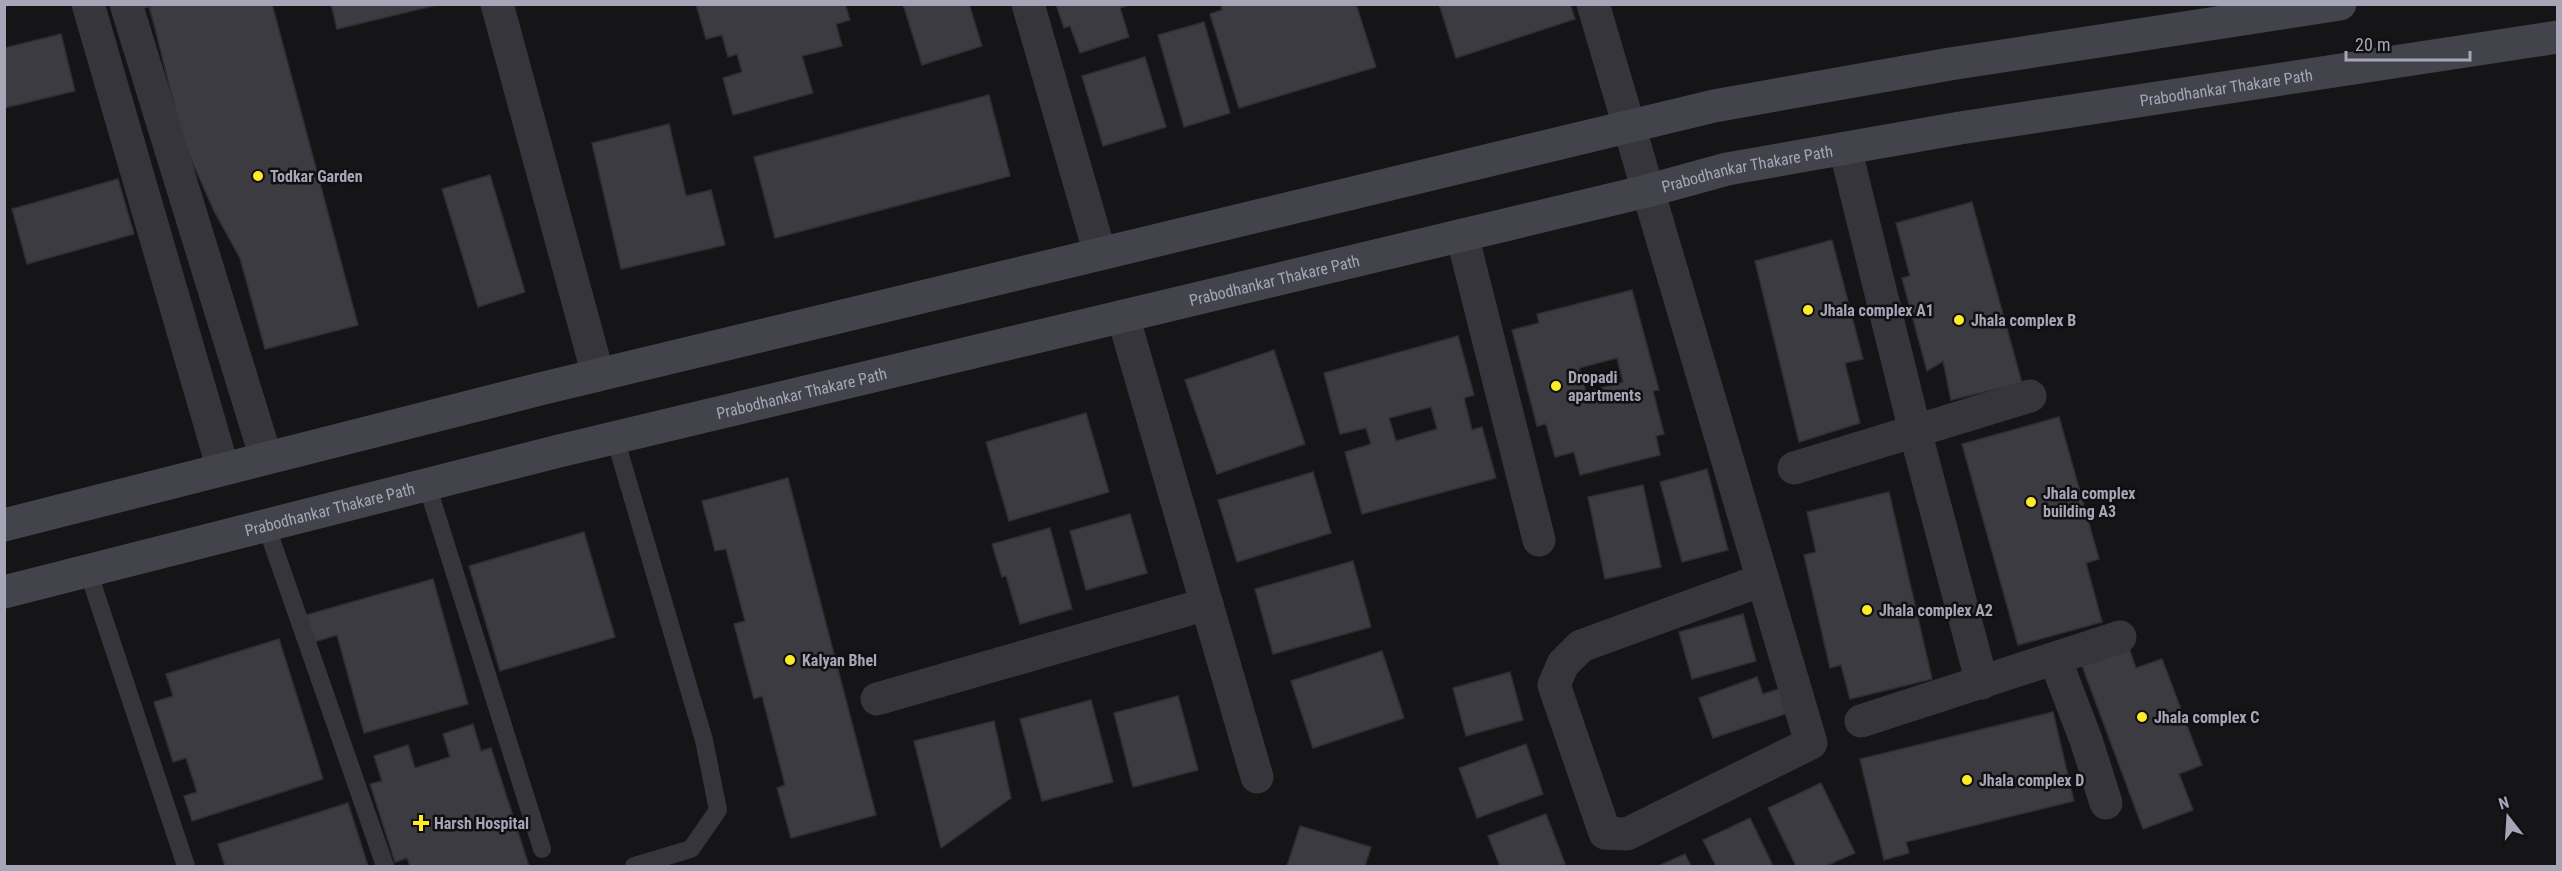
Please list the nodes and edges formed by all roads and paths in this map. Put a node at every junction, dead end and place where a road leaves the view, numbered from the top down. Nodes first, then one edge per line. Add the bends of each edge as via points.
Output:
1 (88, 4) edge
2 (126, 4) edge
3 (497, 4) edge
4 (1028, 4) edge
5 (1593, 4) edge
6 (2340, 4) edge
7 (2558, 37) edge
8 (1629, 127) junction
9 (1845, 148) junction
10 (1647, 191) junction
11 (1462, 235) junction
12 (1100, 254) junction
13 (1123, 316) junction
14 (598, 375) junction
15 (2030, 396) dead end
16 (1914, 431) junction
17 (615, 438) junction
18 (266, 458) junction
19 (1794, 468) dead end
20 (223, 470) junction
21 (426, 485) junction
22 (4, 525) edge
23 (266, 525) junction
24 (1539, 540) dead end
25 (88, 571) junction
26 (1762, 580) junction
27 (4, 592) edge
28 (1207, 604) junction
29 (2120, 636) dead end
30 (2055, 659) junction
31 (1982, 683) junction
32 (877, 699) dead end
33 (1861, 721) dead end
34 (1257, 777) dead end
35 (2106, 803) dead end
36 (542, 849) dead end
37 (186, 867) edge
38 (385, 867) edge
39 (634, 867) edge

1 - 20 street
2 - 18 street
3 - 14 street
4 - 12 street
5 - 8 street
6 - 8 main road via 1950,64 1714,106
7 - 9 main road, Prabodhankar Thakare Path
8 - 10 street
8 - 12 main road
9 - 10 main road, Prabodhankar Thakare Path via 1727,169
9 - 16 street
10 - 11 main road, Prabodhankar Thakare Path
10 - 26 street
11 - 13 main road, Prabodhankar Thakare Path
11 - 24 street
12 - 14 main road
13 - 17 main road, Prabodhankar Thakare Path
13 - 28 street
14 - 18 main road
15 - 16 street
16 - 19 street
16 - 31 street
17 - 21 main road, Prabodhankar Thakare Path
17 - 39 lane via 704,740 718,810 691,849
18 - 20 main road
20 - 22 main road
21 - 23 main road, Prabodhankar Thakare Path
21 - 36 lane
23 - 25 main road, Prabodhankar Thakare Path
23 - 38 lane
25 - 27 main road, Prabodhankar Thakare Path
25 - 37 lane
26 - 26 street via 1811,743 1627,834 1605,833 1554,685 1563,664 1581,646
28 - 32 street
28 - 34 street
29 - 30 street
30 - 31 street
30 - 35 street
31 - 33 street

